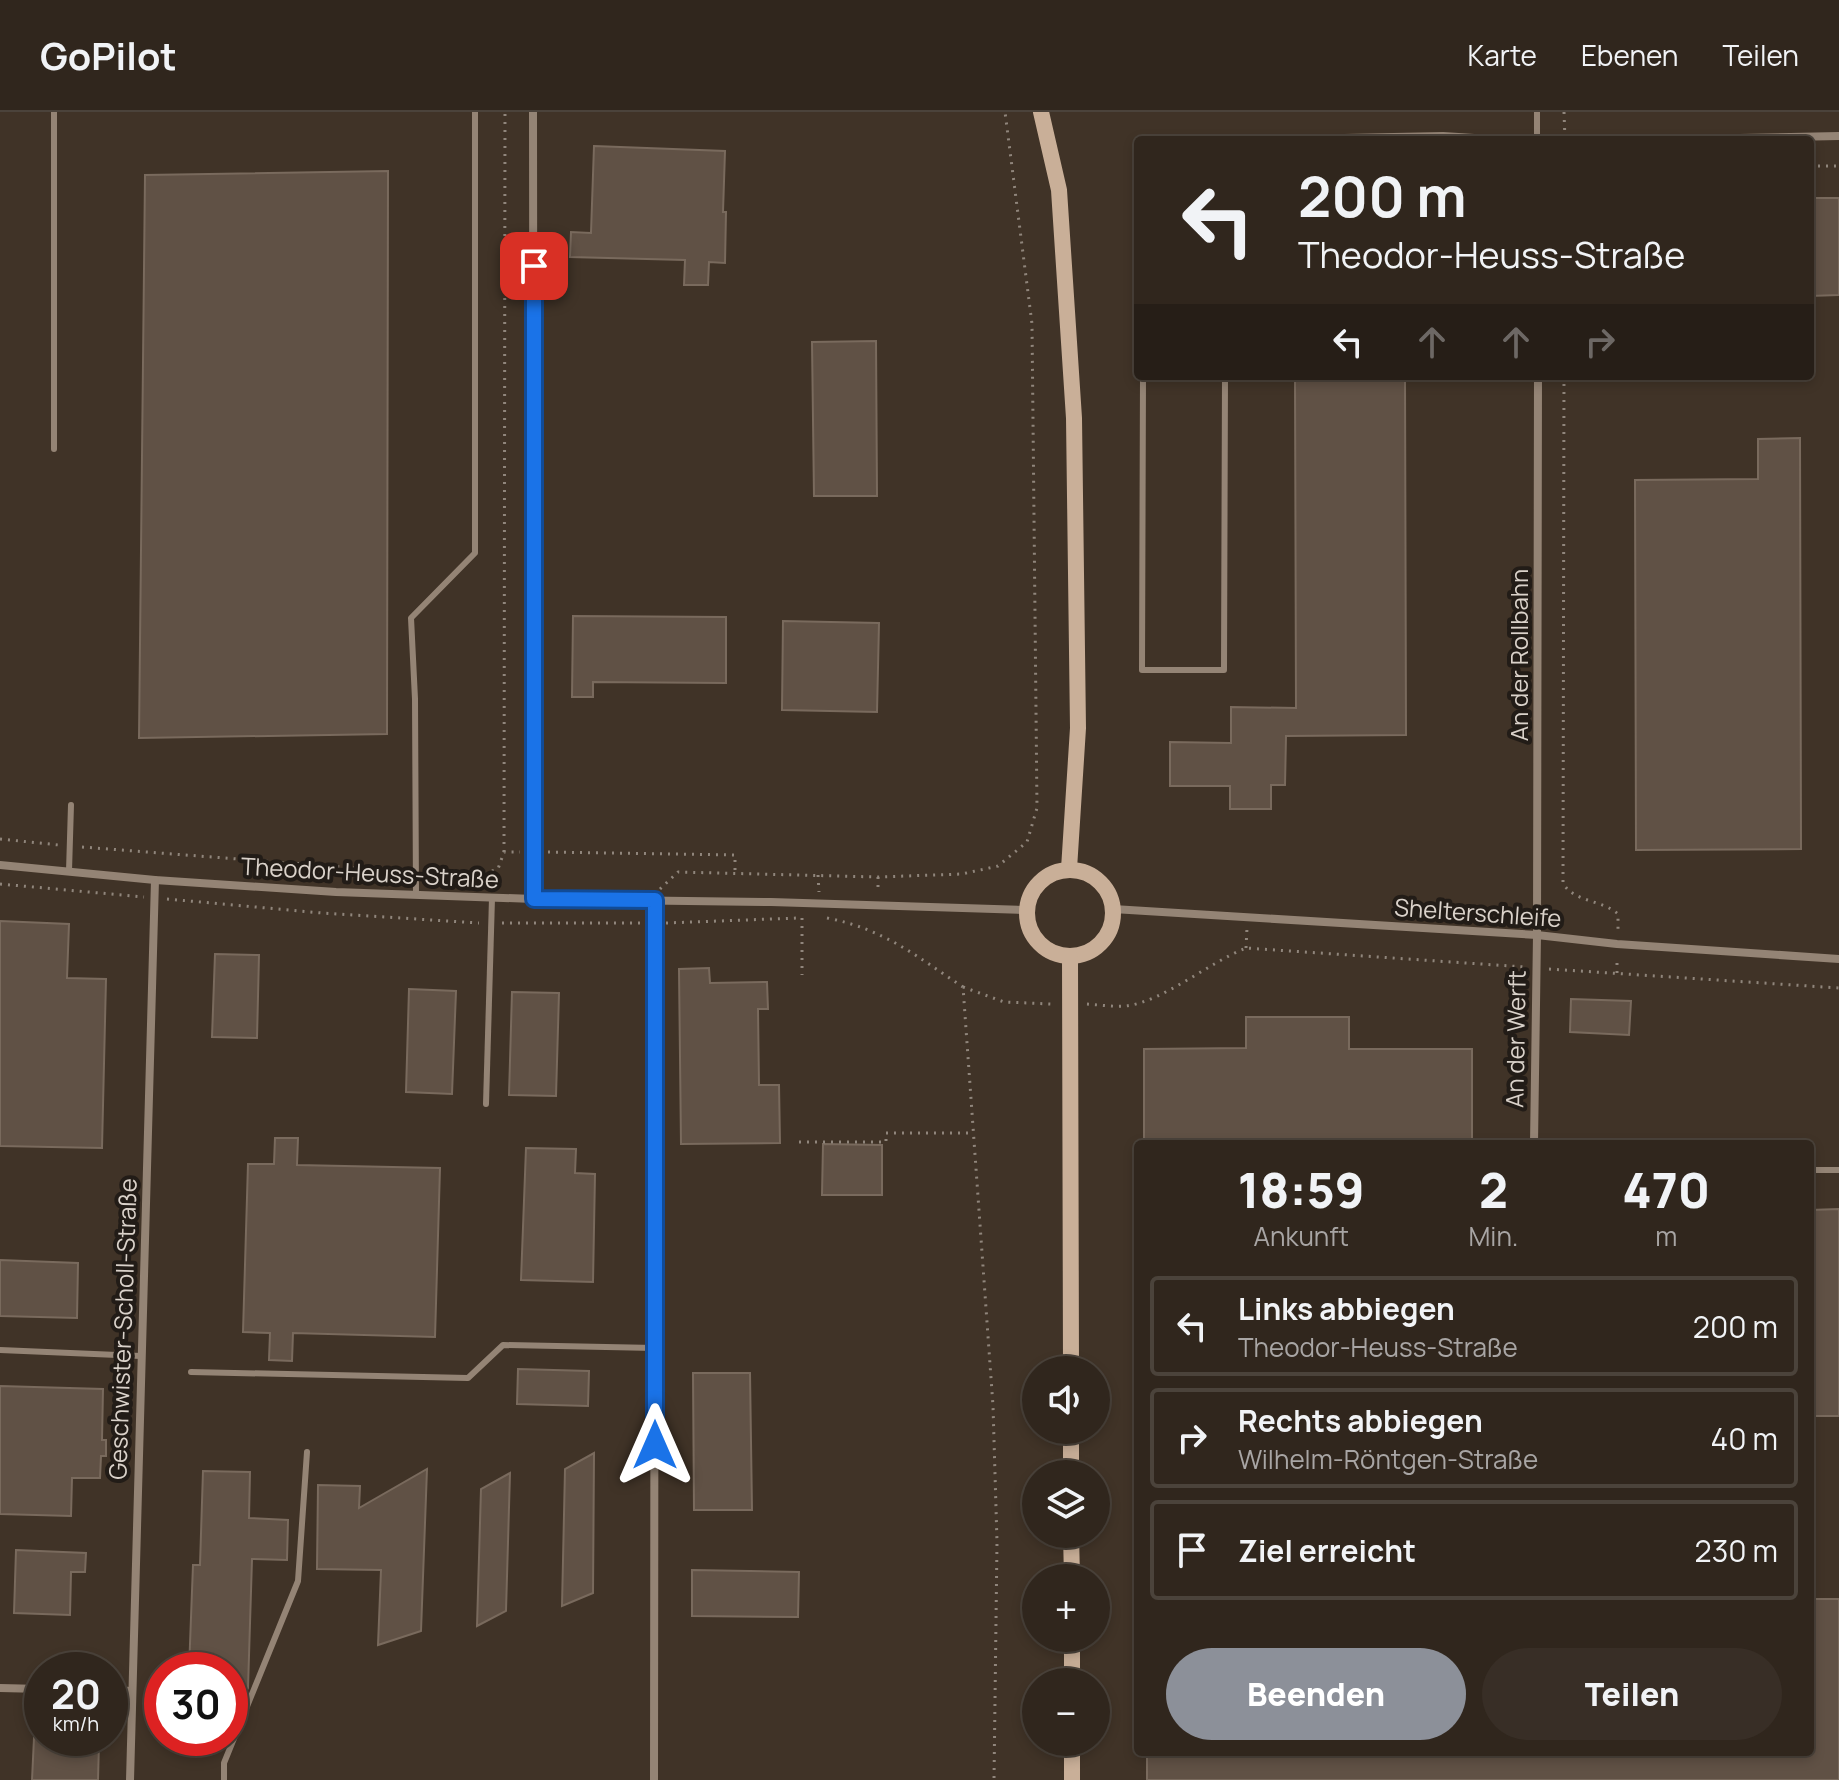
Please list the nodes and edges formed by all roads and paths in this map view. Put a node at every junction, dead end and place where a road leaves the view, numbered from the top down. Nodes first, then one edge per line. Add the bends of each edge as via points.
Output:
1 (54, 112) edge
2 (475, 112) edge
3 (505, 112) edge
4 (533, 112) edge
5 (1005, 112) edge
6 (1041, 112) edge
7 (1537, 112) edge
8 (1564, 112) edge
9 (1394, 136) edge
10 (1459, 136) edge
11 (1537, 136) edge
12 (1565, 136) edge
13 (1814, 136) edge
14 (1839, 136) edge
15 (1814, 166) edge
16 (1839, 166) edge
17 (1143, 380) edge
18 (1225, 380) edge
19 (1538, 380) edge
20 (1564, 380) edge
21 (54, 449) dead end
22 (71, 805) dead end
23 (0, 839) edge
24 (71, 846) junction
25 (504, 852) junction
26 (534, 852) junction
27 (0, 865) edge
28 (1069, 869) junction
29 (69, 871) junction
30 (735, 872) junction
31 (416, 873) junction
32 (818, 875) junction
33 (155, 880) junction
34 (0, 884) edge
35 (416, 895) junction
36 (154, 898) junction
37 (492, 898) junction
38 (534, 899) junction
39 (655, 900) junction
40 (819, 903) junction
41 (1113, 909) junction
42 (1026, 910) junction
43 (822, 917) junction
44 (1247, 917) junction
45 (802, 918) junction
46 (489, 923) junction
47 (656, 923) junction
48 (1537, 935) junction
49 (1617, 944) junction
50 (1246, 948) junction
51 (1070, 957) junction
52 (1839, 959) edge
53 (1535, 968) junction
54 (1617, 973) junction
55 (802, 975) dead end
56 (963, 987) junction
57 (1839, 988) edge
58 (1051, 1004) dead end
59 (1087, 1004) dead end
60 (486, 1104) dead end
61 (973, 1133) junction
62 (1534, 1140) edge
63 (799, 1142) dead end
64 (1816, 1170) dead end
65 (1839, 1170) edge
66 (655, 1348) junction
67 (0, 1350) edge
68 (141, 1356) junction
69 (1071, 1356) edge
70 (191, 1372) dead end
71 (307, 1452) dead end
72 (0, 1688) edge
73 (24, 1689) edge
74 (128, 1691) edge
75 (132, 1691) junction
76 (1072, 1756) edge
77 (130, 1780) edge
78 (224, 1780) edge
79 (654, 1780) edge
80 (994, 1780) edge
81 (1072, 1780) edge

1 - 21 lane
2 - 31 lane via 475,553 411,618
3 - 25 path
4 - 26 street
5 - 32 path via 1032,324 1037,808 1027,842 998,866 962,874
6 - 28 main road via 1059,190 1074,418 1078,728
7 - 11 lane
8 - 12 path
9 - 10 lane
13 - 14 street
15 - 16 path
17 - 18 lane via 1142,670 1224,670
19 - 48 street, An der Rollbahn
20 - 49 path via 1563,883 1570,893 1618,914
22 - 24 lane
23 - 24 path
24 - 29 lane
24 - 31 path
25 - 26 path
25 - 31 path via 498,869 474,877
26 - 30 path via 735,855
26 - 38 street
27 - 29 street, Theodor-Heuss-Straße
28 - 41 main road via 1099,880
28 - 42 main road via 1040,881
29 - 33 street, Theodor-Heuss-Straße
30 - 32 path
30 - 39 path via 678,872 661,886
31 - 35 lane
32 - 40 path
33 - 35 street, Theodor-Heuss-Straße
33 - 36 street, Geschwister-Scholl-Straße
34 - 36 path
35 - 37 street, Theodor-Heuss-Straße
36 - 46 path
36 - 68 street, Geschwister-Scholl-Straße
37 - 38 street, Theodor-Heuss-Straße
37 - 46 lane
38 - 39 street, Theodor-Heuss-Straße
39 - 40 street, Theodor-Heuss-Straße
39 - 47 street
40 - 42 street, Theodor-Heuss-Straße
40 - 43 path
41 - 44 street, Shelterschleife
41 - 51 main road via 1102,942 1088,953
42 - 51 main road via 1027,924 1043,948
43 - 45 path
43 - 56 path via 887,936
44 - 48 street, Shelterschleife
44 - 50 path
45 - 47 path
45 - 55 path
46 - 47 path
46 - 60 lane
47 - 66 street
48 - 49 street, Shelterschleife
48 - 53 street, An der Werft
49 - 52 street, Shelterschleife
49 - 54 path
50 - 53 path
50 - 59 path via 1168,991 1126,1006
51 - 69 main road
53 - 54 path
53 - 62 street, An der Werft
54 - 57 path
56 - 58 path via 1004,1002
56 - 61 path
61 - 63 path via 886,1133 886,1142
61 - 80 path via 997,1527
64 - 65 lane
66 - 70 lane via 503,1345 468,1378
66 - 79 street
67 - 68 lane
68 - 75 street, Geschwister-Scholl-Straße
71 - 78 lane via 298,1581 224,1763
72 - 73 street
74 - 75 street
75 - 77 street, Geschwister-Scholl-Straße
76 - 81 main road

